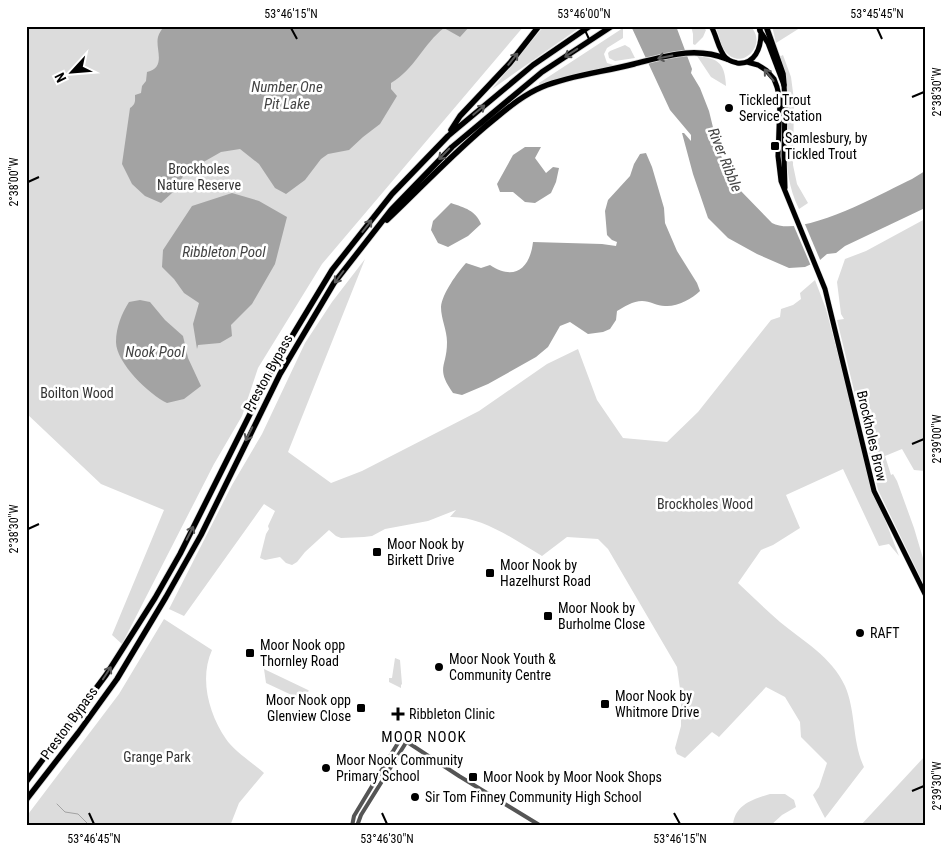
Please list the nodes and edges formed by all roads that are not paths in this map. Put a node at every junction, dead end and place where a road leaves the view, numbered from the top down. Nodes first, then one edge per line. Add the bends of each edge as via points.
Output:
1 (539, 26) edge
2 (590, 26) edge
3 (612, 26) edge
4 (711, 26) edge
5 (766, 26) edge
6 (759, 28) edge
7 (727, 59) junction
8 (747, 62) junction
9 (784, 85) junction
10 (448, 136) junction
11 (785, 190) junction
12 (372, 235) junction
13 (925, 594) edge
14 (407, 741) junction
15 (26, 782) edge
16 (26, 800) edge
17 (355, 825) edge
18 (542, 826) edge

10 -> 1 highway via 460,116 510,63
10 -> 2 highway, Preston Bypass via 533,65
3 -> 12 highway, Preston Bypass via 542,72 452,146 391,210
4 - 7 highway
5 - 9 highway
6 - 8 highway via 761,41 758,51
6 - 9 highway
7 - 8 highway
7 -> 12 highway via 703,52 676,55 554,83 534,92 511,105 468,140
11 -> 8 highway via 778,163 780,107 777,87 766,70
9 - 11 highway
15 -> 10 highway, Preston Bypass via 106,676 155,598 274,366 325,280 392,194
11 - 13 highway, Brockholes Brow via 820,274 874,491
12 -> 16 highway, Preston Bypass via 334,283 280,374 201,535 117,679
14 - 17 street
14 - 17 street via 401,738 354,816
14 - 18 street

